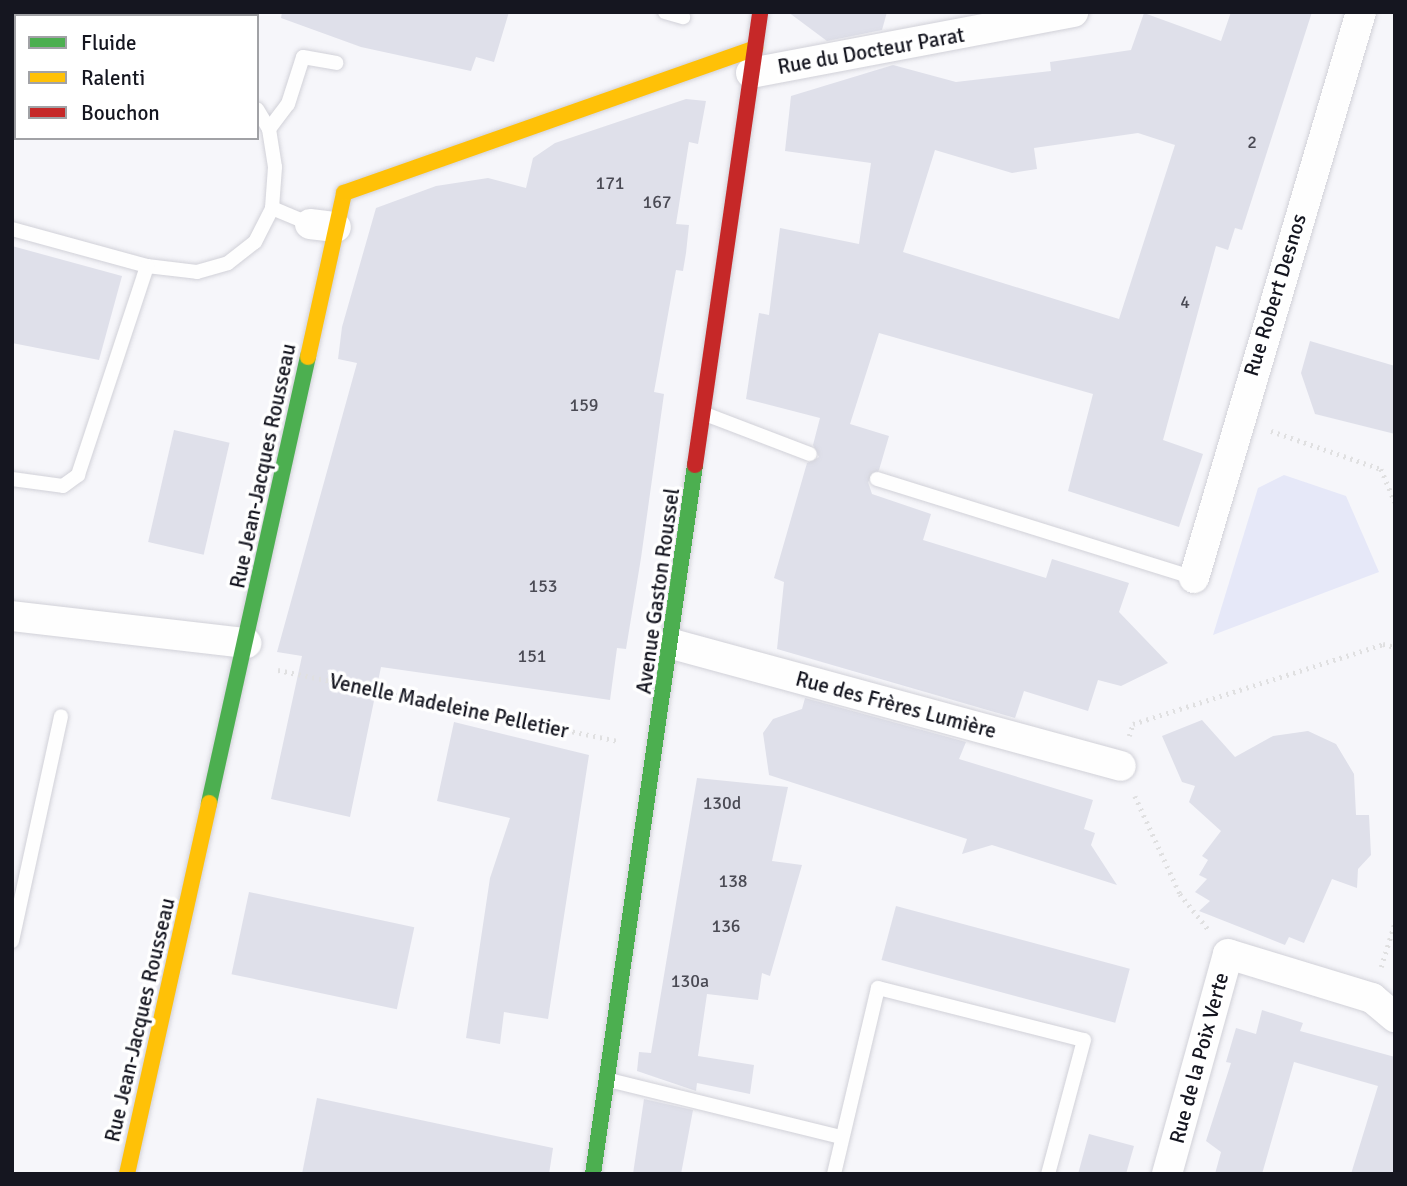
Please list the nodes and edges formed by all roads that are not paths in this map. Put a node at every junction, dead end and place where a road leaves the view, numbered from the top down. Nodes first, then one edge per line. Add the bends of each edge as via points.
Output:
1 (665, 12) edge
2 (760, 12) edge
3 (1073, 12) edge
4 (1360, 12) edge
5 (683, 17) dead end
6 (753, 61) junction
7 (336, 63) dead end
8 (259, 113) edge
9 (268, 129) junction
10 (272, 208) junction
11 (323, 225) junction
12 (12, 229) edge
13 (147, 267) junction
14 (704, 414) junction
15 (810, 454) dead end
16 (12, 479) edge
17 (877, 479) dead end
18 (1194, 578) joint
19 (12, 616) edge
20 (672, 643) junction
21 (244, 652) junction
22 (61, 716) dead end
23 (1121, 766) road end
24 (12, 941) edge
25 (1384, 1008) edge
26 (608, 1080) junction
27 (841, 1137) junction
28 (127, 1174) edge
29 (593, 1174) edge
30 (834, 1174) edge
31 (1048, 1174) edge
32 (1167, 1174) edge

1 - 5 lane
2 - 6 street, Avenue Gaston Roussel
3 - 6 street, Rue du Docteur Parat
4 - 18 street, Rue Robert Desnos via 1236,422
6 - 11 street, Rue Jean-Jacques Rousseau via 344,193
6 - 14 street, Avenue Gaston Roussel
7 - 9 lane via 303,57 288,104
8 - 9 lane
9 - 10 lane via 275,167
10 - 11 lane
10 - 13 lane via 255,242 229,263 197,272
11 - 21 street, Rue Jean-Jacques Rousseau
12 - 13 lane
13 - 16 lane via 78,475 63,486
14 - 15 lane
14 - 20 street, Avenue Gaston Roussel
17 - 18 lane
19 - 21 street
20 - 23 street, Rue des Frères Lumière
20 - 26 street, Avenue Gaston Roussel
21 - 28 street, Rue Jean-Jacques Rousseau
22 - 24 lane
25 - 32 street, Rue de la Poix Verte via 1228,954
26 - 27 lane
26 - 29 street, Avenue Gaston Roussel
27 - 30 lane
27 - 31 lane via 878,988 1084,1040

